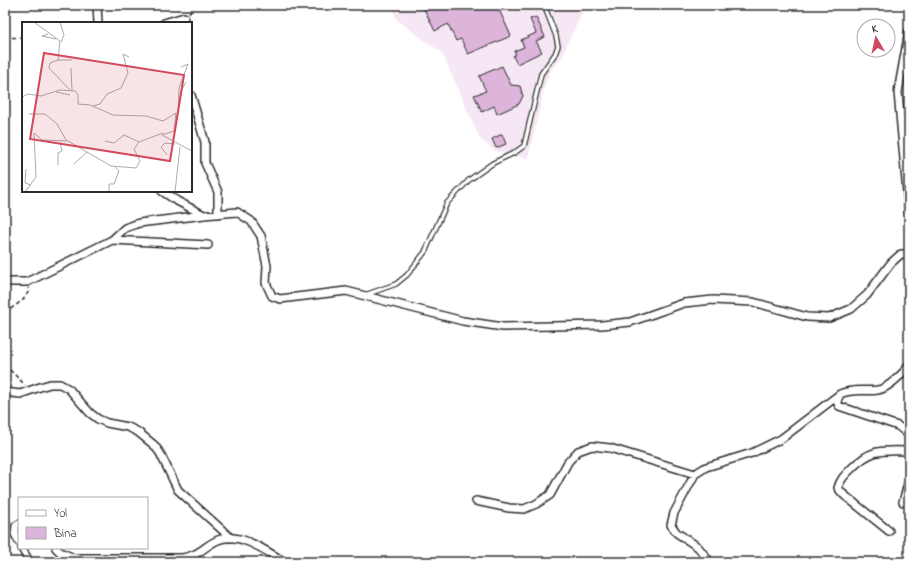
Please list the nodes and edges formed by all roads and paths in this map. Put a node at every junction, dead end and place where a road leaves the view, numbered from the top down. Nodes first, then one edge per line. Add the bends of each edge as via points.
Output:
1 (97, 5) edge
2 (194, 5) edge
3 (544, 5) edge
4 (184, 17) joint
5 (98, 22) edge
6 (167, 22) edge
7 (909, 31) edge
8 (22, 37) edge
9 (5, 38) edge
10 (192, 98) edge
11 (909, 108) edge
12 (905, 178) junction
13 (164, 192) edge
14 (218, 214) junction
15 (204, 215) junction
16 (909, 215) edge
17 (112, 240) junction
18 (208, 245) dead end
19 (909, 254) edge
20 (5, 282) edge
21 (27, 282) junction
22 (364, 295) junction
23 (5, 313) edge
24 (5, 365) edge
25 (909, 365) edge
26 (30, 390) junction
27 (5, 392) edge
28 (840, 394) junction
29 (909, 435) edge
30 (909, 451) edge
31 (695, 474) junction
32 (909, 480) edge
33 (476, 501) dead end
34 (903, 502) dead end
35 (18, 525) edge
36 (889, 531) dead end
37 (231, 538) junction
38 (18, 540) edge
39 (23, 549) edge
40 (57, 549) edge
41 (192, 559) edge
42 (30, 562) edge
43 (285, 562) edge
44 (710, 562) edge

1 - 5 street
2 - 4 path
3 - 22 lane via 558,46 541,74 524,146 469,180 446,203 425,252 407,275 396,284
4 - 6 street
7 - 12 street via 898,92
8 - 9 path
10 - 14 street via 204,137 205,163 218,192
11 - 12 street
12 - 16 street
13 - 15 street
14 - 15 street
14 - 22 street via 237,212 251,220 261,236 267,266 266,283 272,296 280,299 346,291
15 - 17 street via 139,223 125,228
17 - 18 street
17 - 21 street
19 - 22 street via 901,254 890,263 867,296 851,309 829,318 807,317 753,302 713,300 684,303 630,322 503,327 463,320
20 - 21 street
21 - 23 path via 29,291 23,300
24 - 26 path
25 - 28 street via 890,384 879,390 848,391
26 - 27 street via 20,394
26 - 37 street via 60,384 69,388 98,419 138,432 160,453 178,490
28 - 29 street via 837,401 839,406 898,426
28 - 31 street via 781,439 752,453 706,467
30 - 36 street via 881,451 866,456 839,482 838,488 843,494
31 - 33 street via 610,448 592,446 578,451 568,462 550,495 536,504 524,509
31 - 44 street via 674,512 671,525 677,533 698,547
32 - 34 street
35 - 38 street via 15,534
37 - 41 street via 218,540
37 - 43 street via 245,541
39 - 42 street
40 - 41 street via 74,558

